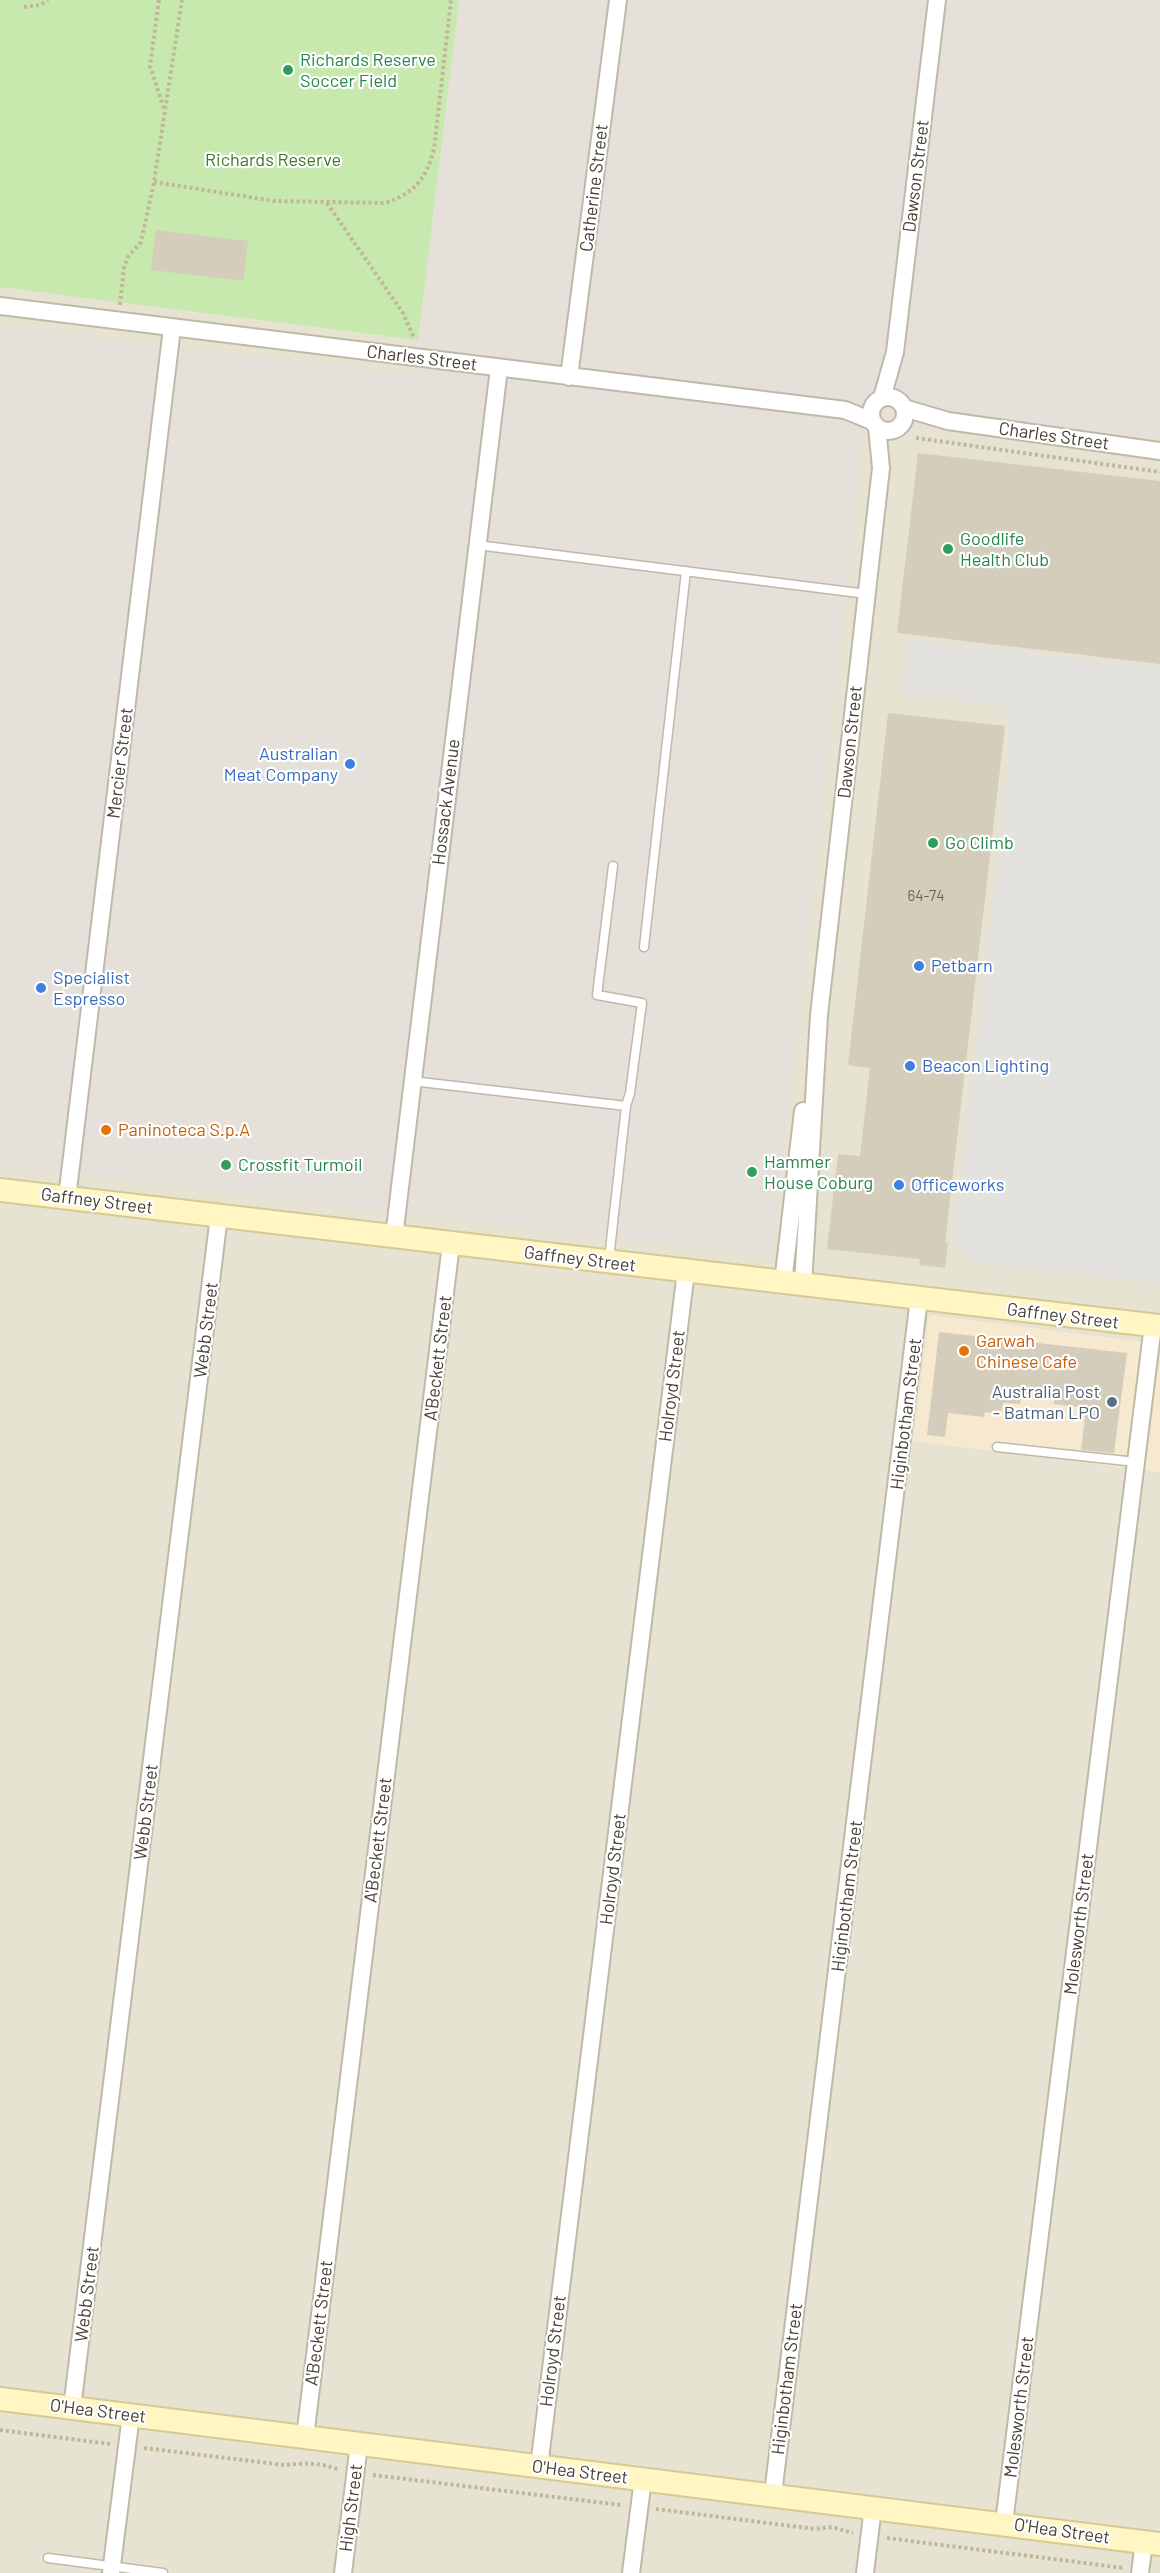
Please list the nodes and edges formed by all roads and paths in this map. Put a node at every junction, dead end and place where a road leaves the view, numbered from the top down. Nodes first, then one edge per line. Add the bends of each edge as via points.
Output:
1 (48, 0) edge
2 (159, 0) edge
3 (182, 0) edge
4 (451, 0) edge
5 (618, 0) edge
6 (937, 0) edge
7 (24, 7) dead end
8 (165, 109) junction
9 (154, 182) junction
10 (327, 202) junction
11 (0, 306) edge
12 (119, 306) dead end
13 (172, 328) junction
14 (414, 338) dead end
15 (499, 368) junction
16 (569, 376) junction
17 (888, 414) junction
18 (916, 438) dead end
19 (1160, 451) edge
20 (1160, 472) edge
21 (477, 545) junction
22 (686, 571) junction
23 (867, 594) junction
24 (613, 866) dead end
25 (644, 947) dead end
26 (412, 1081) junction
27 (626, 1106) junction
28 (0, 1190) edge
29 (67, 1198) junction
30 (219, 1216) junction
31 (394, 1237) junction
32 (451, 1244) junction
33 (609, 1262) junction
34 (686, 1271) junction
35 (793, 1284) junction
36 (920, 1298) junction
37 (1156, 1326) edge
38 (997, 1447) dead end
39 (1136, 1462) junction
40 (0, 2399) edge
41 (72, 2408) junction
42 (131, 2415) junction
43 (0, 2430) edge
44 (305, 2437) junction
45 (359, 2444) junction
46 (127, 2446) junction
47 (539, 2467) junction
48 (355, 2473) junction
49 (643, 2479) junction
50 (773, 2494) junction
51 (639, 2507) junction
52 (873, 2507) junction
53 (1004, 2523) junction
54 (870, 2536) junction
55 (1152, 2543) edge
56 (48, 2558) dead end
57 (112, 2570) edge
58 (1140, 2571) edge
59 (163, 2573) edge
60 (343, 2573) edge
61 (631, 2573) edge
62 (865, 2573) edge

1 - 7 path
2 - 8 path via 150,66
3 - 8 path
4 - 10 path via 434,149 428,170 400,198 385,202
5 - 16 street, Catherine Street
6 - 17 street, Dawson Street
8 - 9 path
9 - 10 path via 274,201
9 - 12 path via 141,242 124,267
10 - 14 path via 403,313
11 - 13 street, Charles Street
13 - 15 street, Charles Street
13 - 29 street, Mercier Street
15 - 16 street, Charles Street
15 - 21 street, Hossack Avenue
16 - 17 street, Charles Street
17 - 19 street, Charles Street
17 - 23 street, Dawson Street
18 - 20 path
21 - 22 lane
21 - 26 street, Hossack Avenue
22 - 23 lane
22 - 25 lane
23 - 35 street, Dawson Street via 819,1015 804,1096
24 - 27 lane via 597,995 642,1003
26 - 27 lane
26 - 31 street, Hossack Avenue
27 - 33 lane
28 - 29 street, Gaffney Street
29 - 30 street, Gaffney Street
30 - 31 street, Gaffney Street
30 - 41 street, Webb Street
31 - 32 street, Gaffney Street
32 - 33 street, Gaffney Street
32 - 44 street, A'Beckett Street
33 - 34 street, Gaffney Street
34 - 35 street, Gaffney Street
34 - 47 street, Holroyd Street
35 - 36 street, Gaffney Street
36 - 37 street, Gaffney Street
36 - 50 street, Higinbotham Street
37 - 39 street, Molesworth Street
38 - 39 lane
39 - 53 street, Molesworth Street
40 - 41 street, O'Hea Street
41 - 42 street, O'Hea Street
42 - 44 street, O'Hea Street
42 - 46 street
43 - 46 path
44 - 45 street, O'Hea Street
45 - 47 street, O'Hea Street
45 - 48 street, High Street
46 - 48 path via 284,2465 306,2463
46 - 57 street
47 - 49 street, O'Hea Street
48 - 51 path
48 - 60 street, High Street
49 - 50 street, O'Hea Street
49 - 51 street
50 - 52 street, O'Hea Street
51 - 54 path via 815,2529 832,2527
51 - 61 street
52 - 53 street, O'Hea Street
52 - 54 street
53 - 55 street, O'Hea Street
54 - 58 path
54 - 62 street
55 - 58 street
56 - 57 lane
57 - 59 lane

